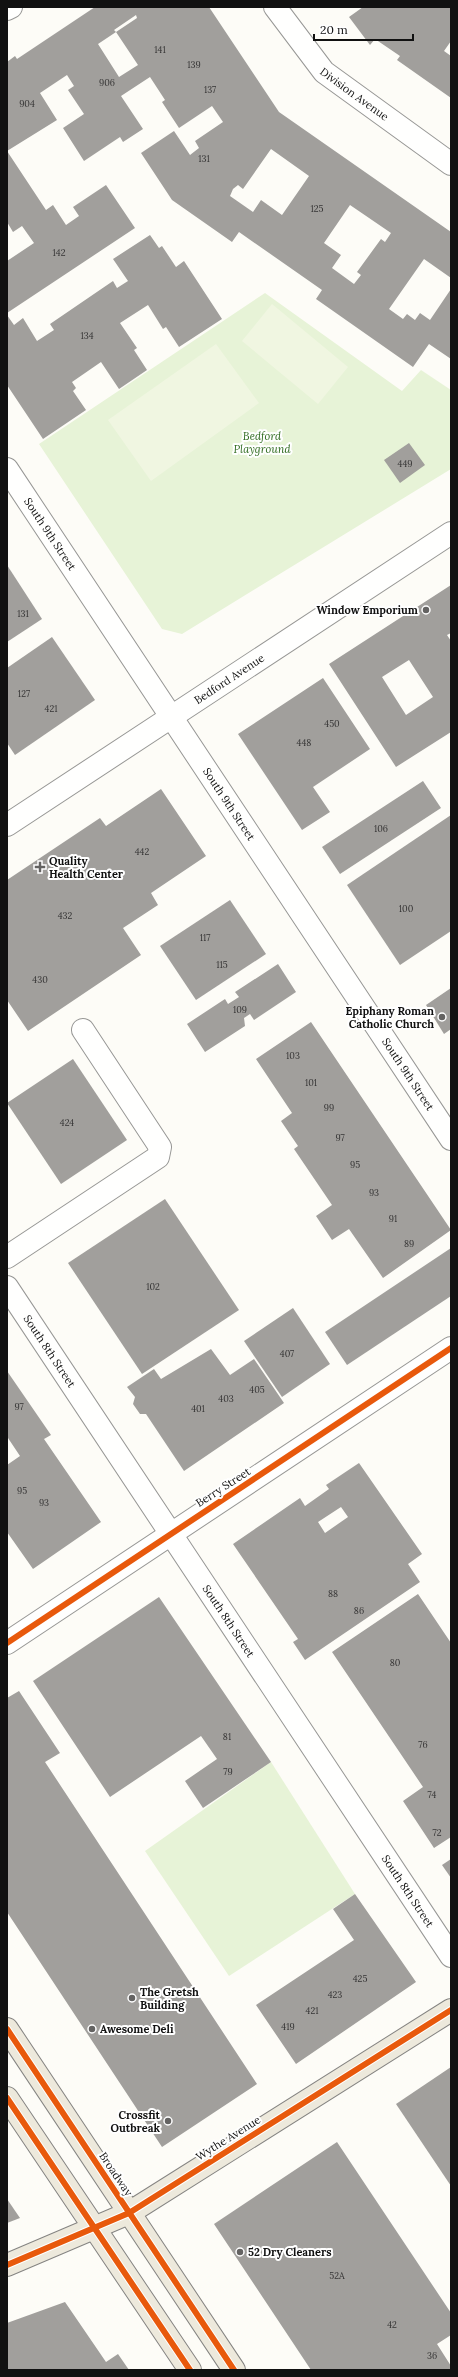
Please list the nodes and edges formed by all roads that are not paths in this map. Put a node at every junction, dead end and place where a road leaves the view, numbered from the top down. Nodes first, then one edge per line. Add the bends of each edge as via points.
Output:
1 (11, 7) edge
2 (275, 7) edge
3 (7, 9) edge
4 (451, 164) edge
5 (7, 469) edge
6 (451, 533) edge
7 (170, 716) junction
8 (7, 825) edge
9 (83, 1030) dead end
10 (451, 1139) edge
11 (7, 1257) edge
12 (7, 1287) edge
13 (451, 1348) edge
14 (171, 1534) junction
15 (7, 1643) edge
16 (451, 1956) edge
17 (451, 2010) edge
18 (7, 2029) edge
19 (7, 2098) edge
20 (129, 2212) junction
21 (94, 2227) junction
22 (7, 2265) edge
23 (190, 2370) edge
24 (234, 2370) edge

1 - 3 street
2 - 4 street, Division Avenue via 324,72
5 - 7 street, South 9th Street
6 - 7 street, Bedford Avenue
7 - 8 street, Bedford Avenue
7 - 10 street, South 9th Street
9 - 11 street via 160,1147 158,1157
12 - 14 street, South 8th Street
13 - 14 street, Berry Street
14 - 15 street, Berry Street
14 - 16 street, South 8th Street
17 - 20 main road, Wythe Avenue
18 - 20 main road, Broadway
19 - 21 main road
20 - 21 main road, Wythe Avenue
20 - 24 main road, Broadway
21 - 22 main road, Wythe Avenue
21 - 23 main road

